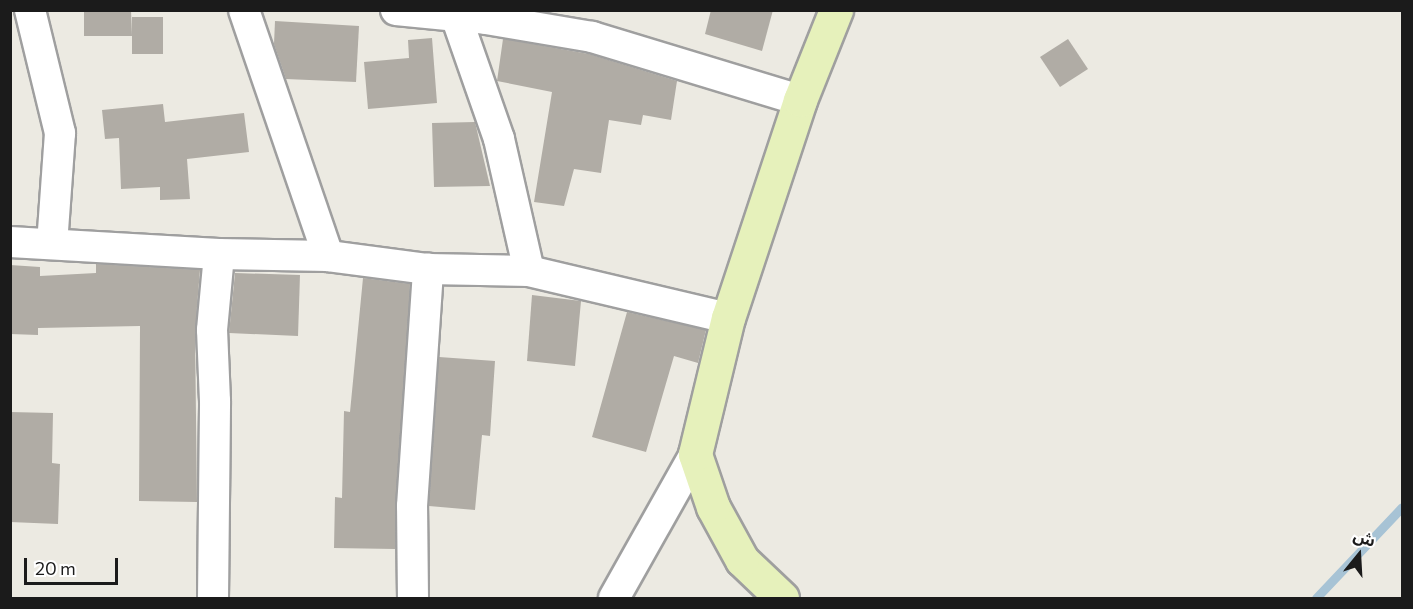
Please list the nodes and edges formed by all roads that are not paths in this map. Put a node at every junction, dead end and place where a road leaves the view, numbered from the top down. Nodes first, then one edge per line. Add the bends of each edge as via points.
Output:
1 (30, 10) edge
2 (244, 10) edge
3 (396, 10) edge
4 (836, 10) edge
5 (456, 16) junction
6 (539, 18) edge
7 (800, 100) junction
8 (10, 242) edge
9 (52, 244) junction
10 (219, 254) junction
11 (328, 256) junction
12 (428, 269) junction
13 (529, 271) junction
14 (728, 318) junction
15 (695, 454) junction
16 (213, 598) edge
17 (413, 598) edge
18 (614, 598) edge
19 (782, 598) edge

1 - 9 street via 60,133
2 - 11 street
3 - 5 street
4 - 7 main road
5 - 6 street
5 - 13 street via 500,139
6 - 7 street
7 - 14 main road
8 - 9 street
9 - 10 street
10 - 11 street
10 - 16 street via 212,330
11 - 12 street
12 - 13 street
12 - 17 street via 412,506
13 - 14 street
14 - 15 main road
15 - 18 street
15 - 19 main road via 712,507 742,560

